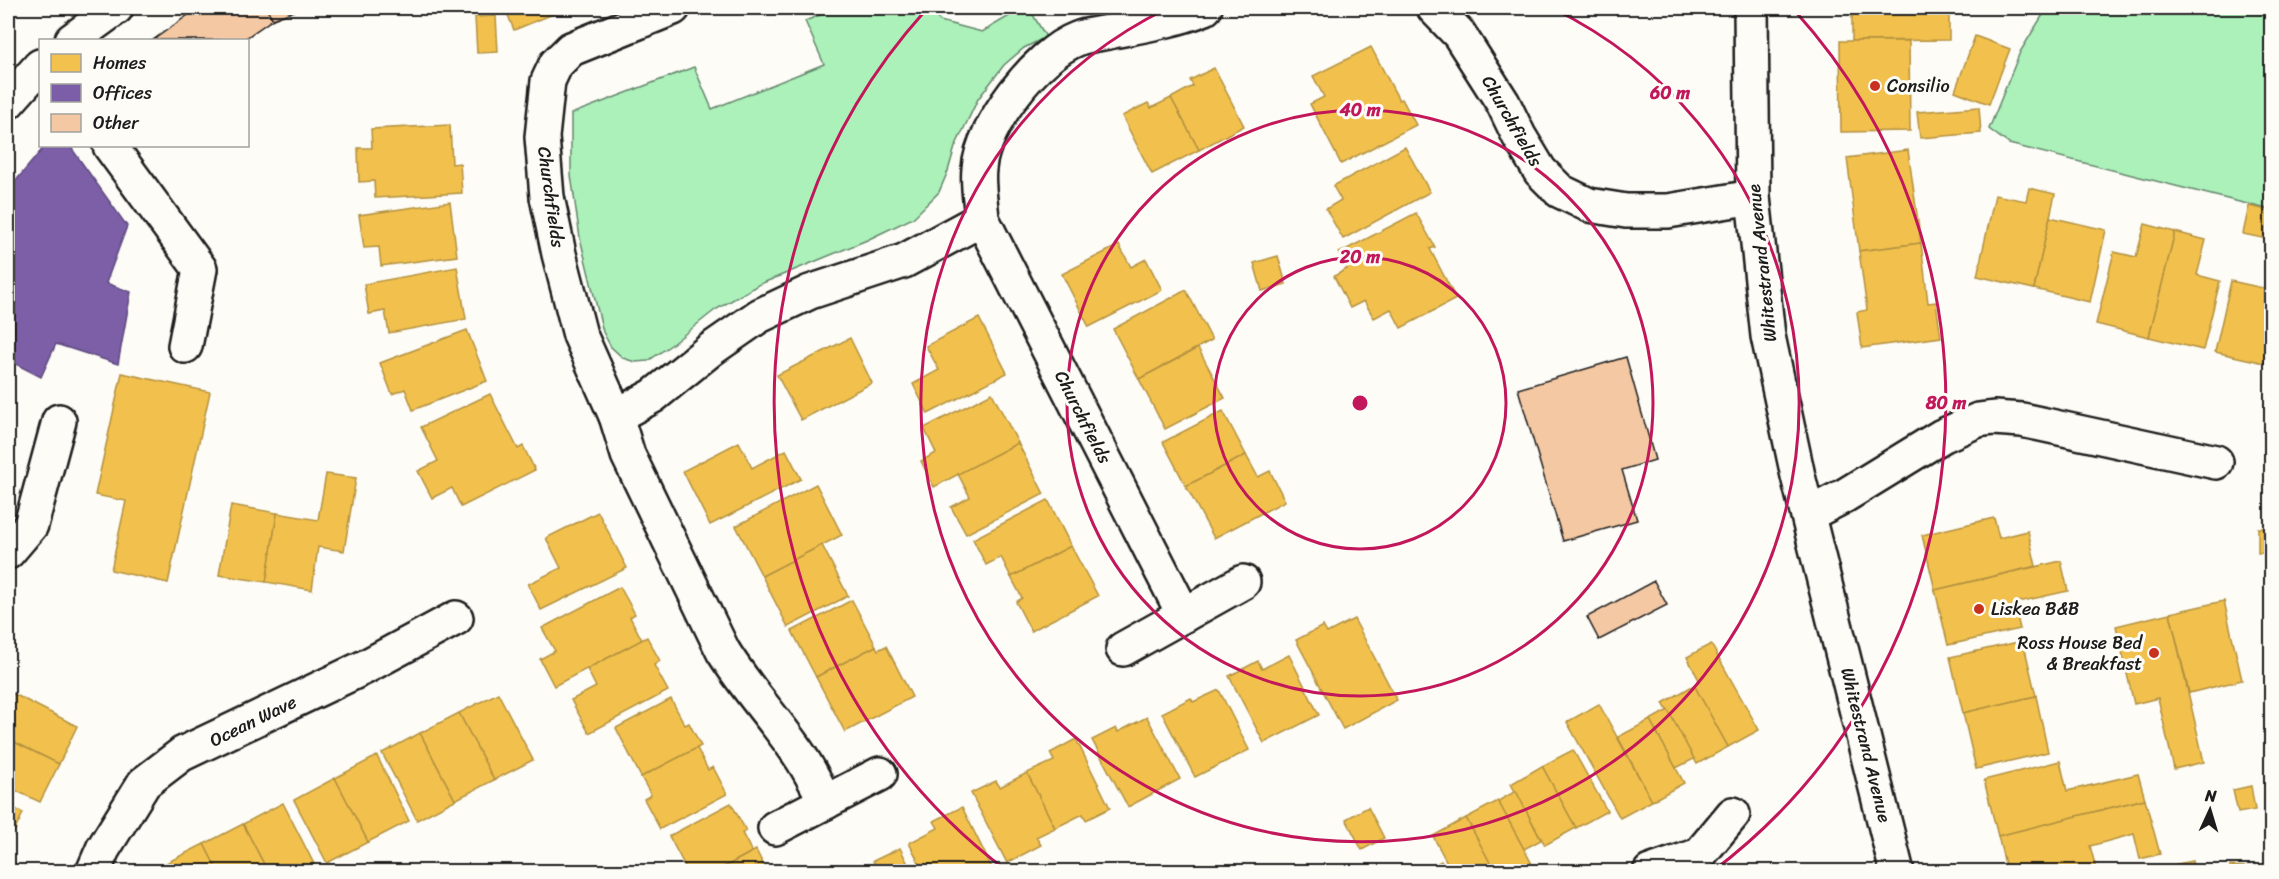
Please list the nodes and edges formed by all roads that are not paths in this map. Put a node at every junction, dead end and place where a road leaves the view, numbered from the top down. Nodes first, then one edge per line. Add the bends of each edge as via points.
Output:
1 (116, 8) edge
2 (673, 8) edge
3 (1205, 8) edge
4 (1434, 8) edge
5 (1751, 8) edge
6 (73, 39) edge
7 (39, 67) edge
8 (8, 102) edge
9 (111, 147) edge
10 (1753, 197) junction
11 (982, 219) junction
12 (185, 346) dead end
13 (616, 416) junction
14 (60, 421) dead end
15 (2216, 462) dead end
16 (1809, 514) junction
17 (8, 552) edge
18 (1243, 582) dead end
19 (1184, 615) junction
20 (456, 618) dead end
21 (1123, 649) dead end
22 (880, 774) dead end
23 (826, 802) junction
24 (1733, 814) dead end
25 (775, 828) dead end
26 (93, 872) edge
27 (1650, 872) edge
28 (1897, 872) edge

1 - 6 street
2 - 13 street, Churchfields via 571,49 556,64 548,81 542,137 547,197 580,336
3 - 11 street, Churchfields via 1172,20 1077,39 1048,57 1005,105 990,133 978,168
4 - 10 street, Churchfields via 1459,34 1540,171 1560,191 1589,205 1626,211 1668,212
5 - 10 street, Whitestrand Avenue
7 - 8 street
9 - 12 street via 200,269
10 - 16 street, Whitestrand Avenue via 1768,336
11 - 13 street via 904,261 810,292 759,316 653,396
11 - 19 street, Churchfields
13 - 23 street, Churchfields via 628,455 723,651 800,756
14 - 17 street via 31,525
15 - 16 street via 2022,420 1978,420 1942,436
16 - 28 street, Whitestrand Avenue
18 - 19 street
19 - 21 street
20 - 26 street, Ocean Wave via 365,667 182,754 144,783
22 - 23 street
23 - 25 street
24 - 27 street via 1699,855

